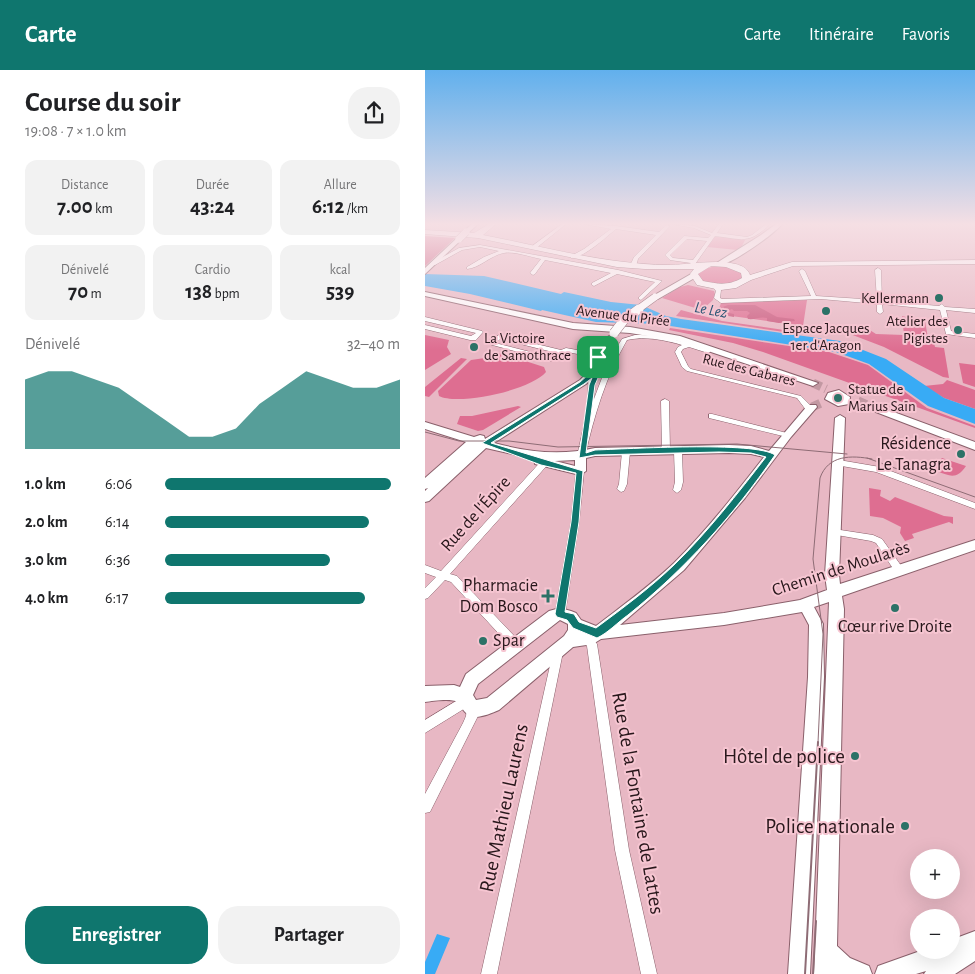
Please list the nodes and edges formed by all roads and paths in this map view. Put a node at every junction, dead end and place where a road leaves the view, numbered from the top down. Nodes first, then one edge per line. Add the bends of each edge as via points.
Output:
1 (472, 266) edge
2 (538, 266) edge
3 (587, 266) edge
4 (623, 266) edge
5 (627, 266) edge
6 (689, 266) edge
7 (703, 266) edge
8 (738, 266) edge
9 (744, 266) edge
10 (776, 266) edge
11 (785, 266) edge
12 (632, 267) junction
13 (469, 268) dead end
14 (693, 268) junction
15 (877, 270) dead end
16 (803, 271) dead end
17 (617, 272) junction
18 (533, 274) dead end
19 (746, 278) junction
20 (700, 283) junction
21 (594, 284) dead end
22 (675, 284) junction
23 (715, 286) junction
24 (730, 286) junction
25 (425, 294) edge
26 (814, 296) junction
27 (641, 298) dead end
28 (879, 301) junction
29 (942, 307) junction
30 (975, 310) edge
31 (880, 312) dead end
32 (426, 318) edge
33 (425, 327) edge
34 (975, 336) edge
35 (490, 343) dead end
36 (688, 345) junction
37 (732, 355) junction
38 (596, 368) junction
39 (813, 383) tunnel mouth
40 (599, 395) junction
41 (591, 396) junction
42 (665, 400) dead end
43 (822, 400) junction
44 (872, 406) tunnel mouth
45 (713, 416) dead end
46 (425, 425) edge
47 (588, 425) junction
48 (787, 435) junction
49 (478, 442) junction
50 (975, 446) edge
51 (666, 451) junction
52 (679, 451) junction
53 (627, 452) junction
54 (771, 455) junction
55 (581, 456) junction
56 (548, 460) junction
57 (839, 462) junction
58 (579, 471) junction
59 (425, 484) edge
60 (621, 489) dead end
61 (677, 490) dead end
62 (425, 498) edge
63 (975, 506) edge
64 (834, 532) junction
65 (975, 545) edge
66 (425, 569) edge
67 (899, 570) junction
68 (443, 576) junction
69 (835, 592) junction
70 (425, 595) edge
71 (805, 604) junction
72 (560, 614) junction
73 (576, 625) junction
74 (592, 636) junction
75 (516, 645) junction
76 (563, 646) junction
77 (425, 694) edge
78 (468, 702) junction
79 (425, 727) edge
80 (425, 807) edge
81 (975, 942) edge
82 (975, 949) edge
83 (826, 951) junction
84 (489, 974) edge
85 (649, 974) edge
86 (799, 974) edge
87 (825, 974) edge
88 (861, 974) edge
89 (886, 974) edge
90 (935, 974) edge

1 - 13 street
2 - 18 street
3 - 17 street
4 - 12 main road
5 - 12 main road
6 - 14 street
7 - 14 main road
8 - 19 main road
9 - 10 main road via 763,271
11 - 19 main road
12 - 14 main road
12 - 17 street
14 - 20 main road
14 - 22 main road
15 - 28 street
16 - 26 street
17 - 21 street
17 - 27 street via 659,281
19 - 24 main road
20 - 22 main road
20 - 23 main road
22 - 38 main road, bridge via 624,320 605,342
23 - 24 main road
23 - 26 street via 719,291 717,298 721,301
24 - 26 street via 723,291 721,298
25 - 37 main road, Avenue du Pirée via 573,326 660,334
26 - 28 street
28 - 29 street
28 - 31 street
29 - 30 street
29 - 34 street via 948,333
32 - 33 street via 480,332 473,339
35 - 38 street via 551,359 566,350
36 - 37 street
36 - 40 street, Rue des Gabares via 644,337 625,339 611,362
36 - 43 street, Rue des Gabares via 679,348 678,352 689,370
37 - 39 main road, Avenue du Pirée
38 - 41 street
38 - 49 main road via 576,387
40 - 41 street
40 - 47 street, Rue des Gabares
41 - 47 street
42 - 51 street
43 - 48 main road
43 - 57 main road via 841,394 844,406
44 - 50 main road
45 - 48 street
46 - 49 main road
47 - 55 street
48 - 54 main road
49 - 56 main road
49 - 59 main road
49 - 62 main road via 477,448
51 - 52 main road
51 - 53 main road
52 - 54 main road via 748,450
52 - 61 street
53 - 55 main road via 595,452
53 - 60 street
54 - 74 main road via 679,566
55 - 56 main road
55 - 58 main road
56 - 58 main road
56 - 68 street, Rue de l'Épire
57 - 63 street via 877,469
57 - 64 main road
58 - 72 street via 575,522
64 - 67 street via 879,541
64 - 69 main road via 832,575
65 - 67 main road, Chemin de Moularès
66 - 68 street
67 - 69 main road, Chemin de Moularès
68 - 70 street, Rue de l'Épire
68 - 75 street via 453,579
69 - 71 main road, Chemin de Moularès
69 - 83 main road via 836,660
71 - 74 main road, Chemin de Moularès via 724,619
71 - 86 main road via 816,624 816,677
72 - 73 main road, Chemin de Moularès via 571,617
72 - 75 main road via 554,615
73 - 74 main road, Chemin de Moularès
73 - 76 main road via 575,632
74 - 76 main road, Chemin de Moularès
74 - 85 street, Rue de la Fontaine de Lattes via 622,850
75 - 78 main road via 472,679
76 - 78 main road via 493,704 485,708
76 - 84 street, Rue Mathieu Laurens
77 - 78 main road via 455,693
78 - 79 street
78 - 80 street via 472,716
81 - 89 main road
82 - 90 main road
83 - 87 main road
83 - 88 main road via 842,966

